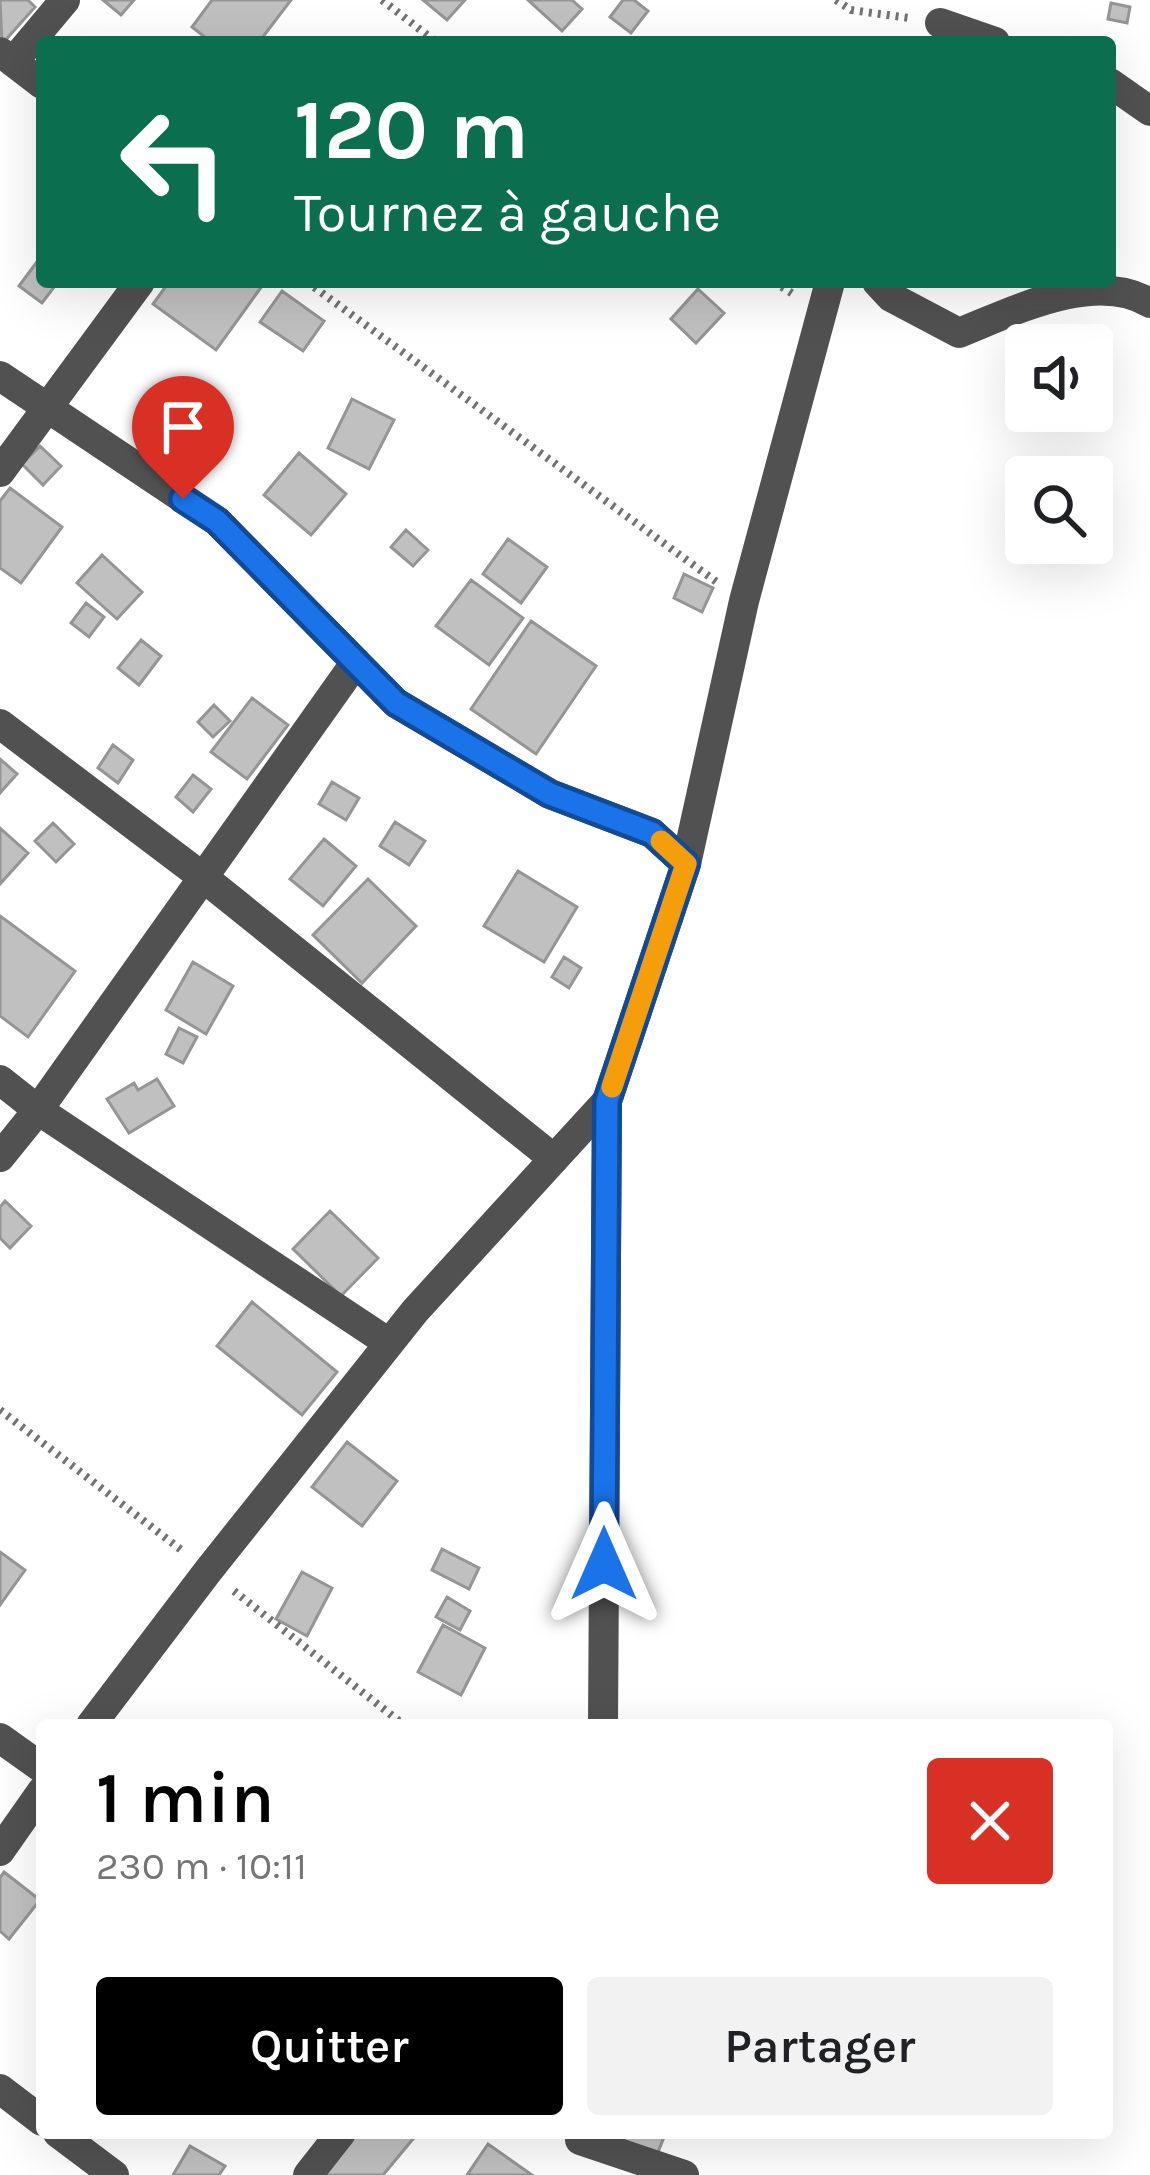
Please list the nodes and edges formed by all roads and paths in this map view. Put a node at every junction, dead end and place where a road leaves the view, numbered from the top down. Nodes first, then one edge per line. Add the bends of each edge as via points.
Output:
1 (65, 0) edge
2 (382, 0) edge
3 (836, 0) edge
4 (940, 22) edge
5 (428, 36) edge
6 (978, 36) edge
7 (6, 57) edge
8 (36, 80) edge
9 (1116, 86) edge
10 (1150, 111) edge
11 (136, 288) edge
12 (315, 288) edge
13 (828, 288) edge
14 (883, 288) edge
15 (1150, 303) edge
16 (0, 376) edge
17 (46, 410) junction
18 (0, 472) edge
19 (743, 602) junction
20 (356, 662) junction
21 (0, 724) edge
22 (686, 864) junction
23 (204, 878) junction
24 (0, 1080) edge
25 (607, 1101) junction
26 (38, 1110) junction
27 (0, 1157) edge
28 (554, 1159) junction
29 (389, 1342) junction
30 (96, 1719) edge
31 (603, 1719) edge
32 (0, 1738) edge
33 (36, 1764) edge
34 (36, 1800) edge
35 (0, 1851) edge
36 (0, 2089) edge
37 (36, 2116) edge
38 (66, 2139) edge
39 (335, 2139) edge
40 (587, 2139) edge
41 (114, 2175) edge
42 (308, 2175) edge
43 (683, 2175) edge

1 - 7 street
2 - 5 path
3 - 4 path via 851,10
4 - 6 street
7 - 8 street
9 - 10 street
11 - 17 street
12 - 19 path
13 - 19 street
14 - 15 street via 958,333 1082,292 1134,293
16 - 17 street
17 - 18 street
17 - 20 street via 217,521
19 - 22 street
20 - 22 street via 396,703 550,794 652,833
20 - 23 street
21 - 23 street
22 - 25 street
23 - 26 street
23 - 28 street
24 - 26 street
25 - 28 street
25 - 31 street
26 - 27 street
26 - 29 street
28 - 29 street
29 - 30 street
32 - 33 street
34 - 35 street
36 - 37 street
38 - 41 street
39 - 42 street
40 - 43 street

